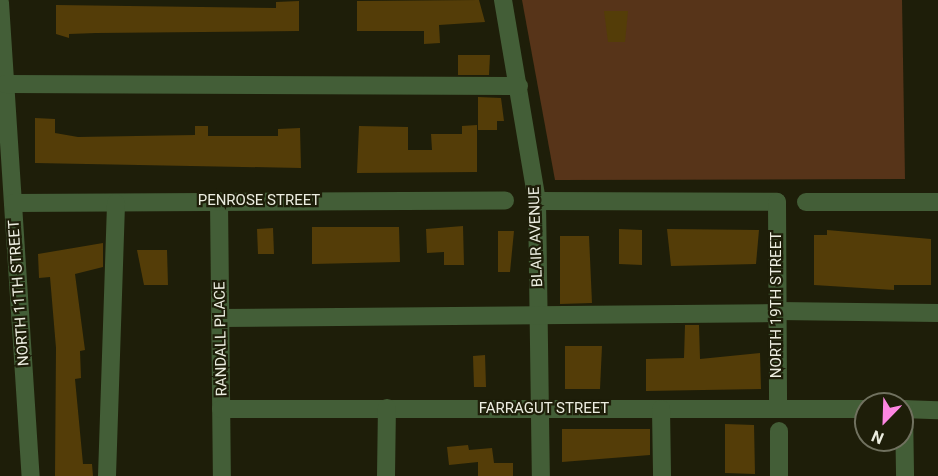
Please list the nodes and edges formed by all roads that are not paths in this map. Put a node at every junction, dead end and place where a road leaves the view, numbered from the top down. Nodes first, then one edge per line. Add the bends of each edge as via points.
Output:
1 (504, 0) edge
2 (0, 3) edge
3 (5, 84) junction
4 (519, 86) junction
5 (504, 200) dead end
6 (219, 201) junction
7 (537, 201) junction
8 (116, 202) junction
9 (806, 202) dead end
10 (938, 202) edge
11 (13, 203) junction
12 (778, 312) junction
13 (539, 313) junction
14 (938, 313) edge
15 (220, 318) junction
16 (387, 408) junction
17 (540, 408) junction
18 (221, 409) junction
19 (661, 409) junction
20 (778, 409) junction
21 (854, 409) edge
22 (914, 409) edge
23 (938, 410) edge
24 (779, 431) dead end
25 (904, 452) edge
26 (31, 476) edge
27 (107, 476) edge
28 (222, 476) edge
29 (386, 476) edge
30 (540, 476) edge
31 (662, 476) edge
32 (779, 476) edge
33 (905, 476) edge

1 - 4 street, BLAIR AVENUE
2 - 3 street, NORTH 11TH STREET
3 - 4 street
3 - 11 street, NORTH 11TH STREET
4 - 7 street, BLAIR AVENUE
5 - 6 street, PENROSE STREET
6 - 8 street, PENROSE STREET
6 - 15 street, RANDALL PLACE
7 - 12 street, NORTH 19TH STREET via 777,201
7 - 13 street, BLAIR AVENUE
8 - 11 street, PENROSE STREET
8 - 27 street
9 - 10 street
11 - 26 street, NORTH 11TH STREET
12 - 13 street
12 - 14 street
12 - 20 street, NORTH 19TH STREET
13 - 15 street
13 - 17 street, BLAIR AVENUE
15 - 18 street, RANDALL PLACE
16 - 17 street, FARRAGUT STREET
16 - 18 street, FARRAGUT STREET
16 - 29 street
17 - 19 street, FARRAGUT STREET
17 - 30 street, BLAIR AVENUE
18 - 28 street, RANDALL PLACE
19 - 20 street, FARRAGUT STREET
19 - 31 street
20 - 21 street, FARRAGUT STREET
22 - 23 street
24 - 32 street
25 - 33 street

